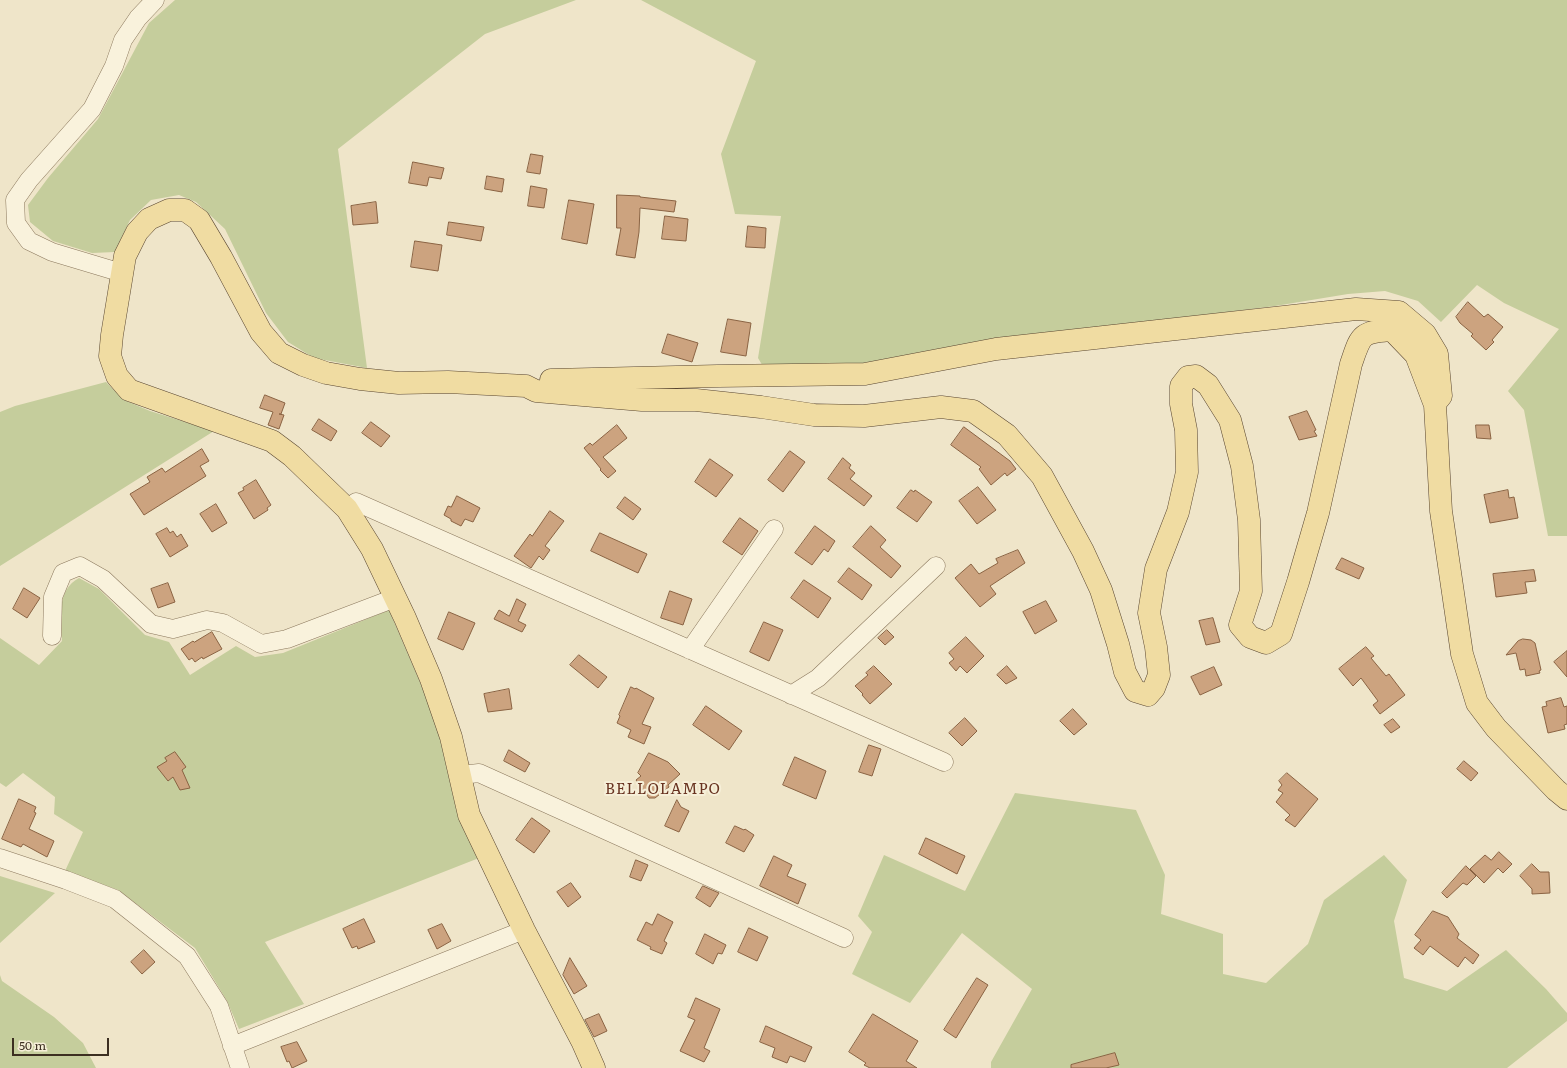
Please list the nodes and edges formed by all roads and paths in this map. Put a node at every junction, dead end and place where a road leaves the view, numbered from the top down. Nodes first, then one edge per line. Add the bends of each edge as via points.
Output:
1 (155, 0) edge
2 (122, 273) junction
3 (526, 386) junction
4 (1434, 405) junction
5 (347, 508) junction
6 (774, 529) dead end
7 (936, 566) dead end
8 (395, 598) junction
9 (52, 636) dead end
10 (690, 650) junction
11 (791, 695) junction
12 (944, 762) dead end
13 (461, 775) junction
14 (1567, 799) edge
15 (0, 858) edge
16 (524, 930) junction
17 (844, 938) dead end
18 (232, 1046) junction
19 (240, 1068) edge
20 (594, 1068) edge

1 - 2 street via 138,18 123,40 114,66 92,109 34,174 15,200 16,223 29,241 52,252
2 - 3 main road via 124,256 137,232 149,219 169,210 184,210 200,220 261,332 279,353 326,373 360,379 399,383 448,382
2 - 5 main road via 110,356 117,376 129,390 272,441 292,456
3 - 4 main road via 539,380 865,374 996,349 1356,309 1399,312 1425,334 1437,354 1441,396
3 - 4 main road via 536,391 642,400 696,400 814,415 864,416 941,406 973,411 1007,434 1042,476 1083,551 1100,590 1125,672 1136,691 1148,695 1159,675 1149,614 1156,569 1178,512 1187,472 1181,386 1188,377 1196,376 1208,385 1230,420 1242,466 1249,520 1251,591 1240,625 1250,637 1266,644 1281,634 1298,582 1318,513 1351,364 1359,340 1371,331 1392,330 1416,356
4 - 14 main road via 1444,534 1462,654 1478,703 1496,728
5 - 8 main road via 372,549
5 - 10 street via 356,502
6 - 10 street
7 - 11 street via 818,678
8 - 9 street via 287,639 262,644 223,623 207,620 173,629 151,624 102,579 80,566 63,573 53,597
8 - 13 main road via 431,680
10 - 11 street
11 - 12 street
13 - 16 main road via 469,815
13 - 17 street via 479,773
15 - 18 street via 115,899 187,956 218,1006
16 - 18 street
16 - 20 main road
18 - 19 street

